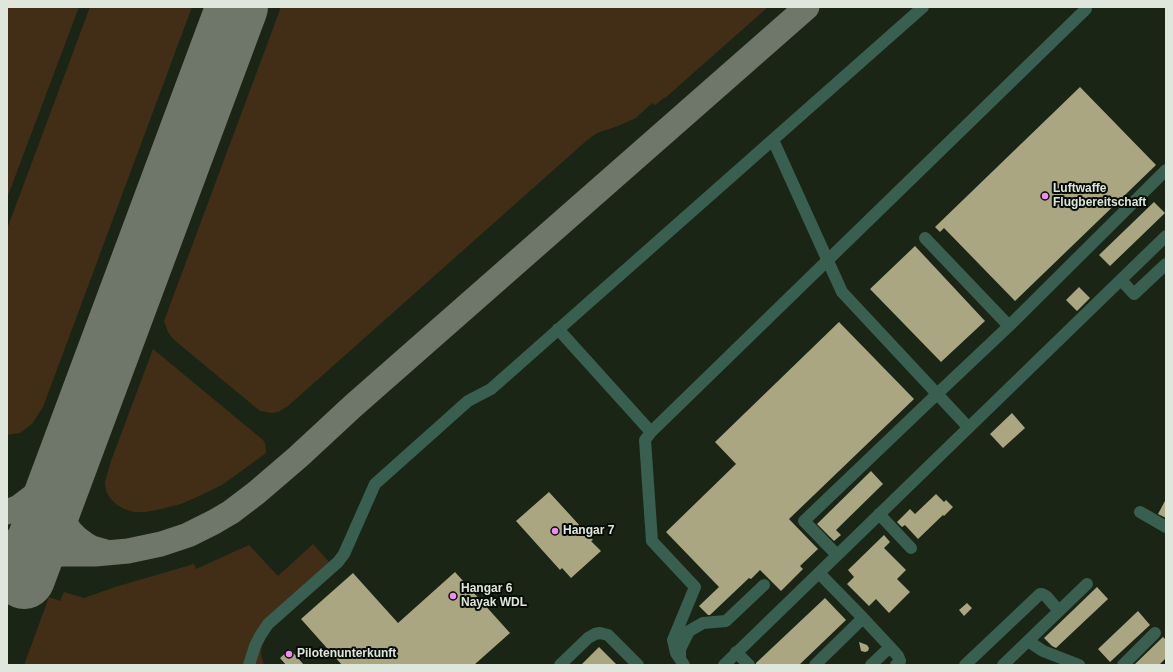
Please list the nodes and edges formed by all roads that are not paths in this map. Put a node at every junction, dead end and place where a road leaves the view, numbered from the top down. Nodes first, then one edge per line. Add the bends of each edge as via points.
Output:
1 (923, 7) edge
2 (1087, 8) edge
3 (773, 140) junction
4 (1166, 170) edge
5 (1166, 236) edge
6 (925, 238) dead end
7 (827, 261) junction
8 (1166, 264) edge
9 (1121, 280) junction
10 (1009, 326) junction
11 (558, 329) junction
12 (937, 394) junction
13 (968, 427) junction
14 (651, 432) junction
15 (1140, 512) dead end
16 (879, 514) junction
17 (1166, 527) edge
18 (911, 548) dead end
19 (837, 555) junction
20 (819, 573) junction
21 (1087, 584) dead end
22 (764, 585) dead end
23 (1060, 611) junction
24 (863, 618) junction
25 (1155, 633) dead end
26 (1028, 641) junction
27 (890, 647) junction
28 (736, 652) junction
29 (682, 662) edge
30 (249, 665) edge
31 (560, 665) edge
32 (638, 665) edge
33 (724, 665) edge
34 (749, 665) edge
35 (815, 665) edge
36 (871, 665) edge
37 (896, 665) edge
38 (965, 665) edge
39 (1003, 665) edge
40 (1080, 665) edge
41 (1123, 665) edge

1 - 3 lane
2 - 7 lane
3 - 7 lane
3 - 11 lane
4 - 10 lane
5 - 9 lane
6 - 10 lane
7 - 12 lane via 842,292
7 - 14 lane
8 - 9 lane via 1134,294
9 - 13 lane
10 - 12 lane
11 - 14 lane
11 - 30 lane via 491,389 468,401 375,484 344,554 268,624 255,646
12 - 13 lane
12 - 19 lane via 804,521
13 - 16 lane
14 - 29 lane via 645,440 652,541 695,587 673,640 676,653
15 - 17 lane
16 - 18 lane
16 - 19 lane
19 - 20 lane
20 - 24 lane
20 - 28 lane
21 - 23 lane
22 - 29 lane via 726,621 703,623 689,631 680,649
23 - 26 lane
23 - 38 lane via 1046,596 1040,594
24 - 27 lane
24 - 35 lane
25 - 41 lane
26 - 39 lane
26 - 40 lane via 1043,651
27 - 36 lane
27 - 37 lane via 900,661
28 - 33 lane
28 - 34 lane
31 - 32 lane via 588,638 600,633 608,635

